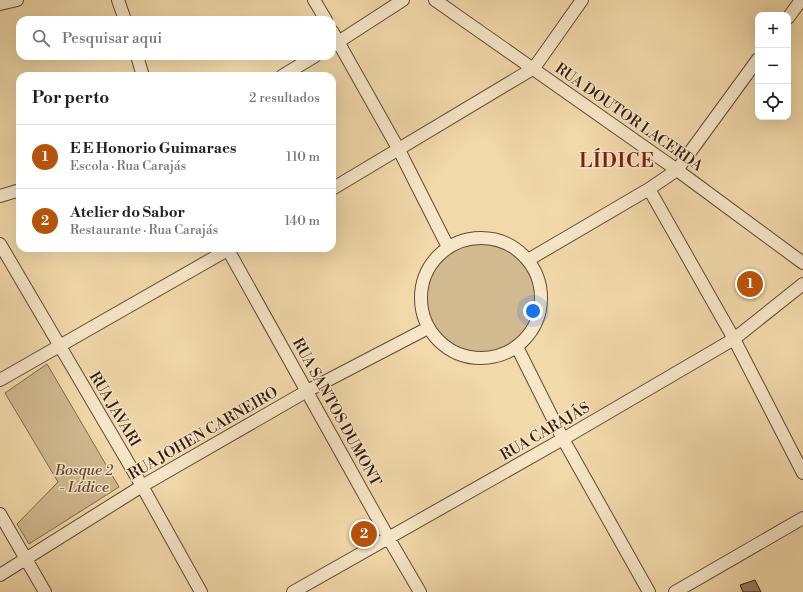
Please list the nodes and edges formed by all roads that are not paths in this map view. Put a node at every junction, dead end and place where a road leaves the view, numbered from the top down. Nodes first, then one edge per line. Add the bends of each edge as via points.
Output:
1 (17, 0) edge
2 (118, 0) edge
3 (314, 0) edge
4 (402, 0) edge
5 (435, 0) edge
6 (582, 0) edge
7 (801, 0) edge
8 (0, 4) edge
9 (791, 14) edge
10 (124, 16) edge
11 (324, 16) edge
12 (336, 43) edge
13 (336, 46) edge
14 (138, 60) edge
15 (308, 60) edge
16 (755, 63) edge
17 (534, 68) junction
18 (142, 72) edge
19 (289, 72) edge
20 (399, 150) junction
21 (677, 170) junction
22 (336, 187) edge
23 (649, 190) junction
24 (16, 191) edge
25 (0, 196) edge
26 (0, 244) edge
27 (448, 247) junction
28 (224, 252) edge
29 (231, 252) edge
30 (528, 260) junction
31 (803, 263) edge
32 (803, 284) edge
33 (428, 328) junction
34 (734, 339) junction
35 (59, 346) junction
36 (517, 347) junction
37 (0, 380) edge
38 (307, 390) junction
39 (563, 439) junction
40 (803, 474) edge
41 (142, 486) junction
42 (0, 514) edge
43 (803, 518) edge
44 (389, 539) junction
45 (26, 559) junction
46 (0, 576) edge
47 (45, 592) edge
48 (201, 592) edge
49 (293, 592) edge
50 (420, 592) edge
51 (649, 592) edge
52 (674, 592) edge

1 - 8 street
2 - 10 street
3 - 11 street
4 - 12 street
5 - 17 street, RUA DOUTOR LACERDA
6 - 17 street
7 - 9 street
13 - 20 street
14 - 18 street
15 - 19 street
16 - 21 street
17 - 20 street
17 - 21 street, RUA DOUTOR LACERDA
20 - 22 street
20 - 27 street
21 - 23 street
21 - 31 street, RUA DOUTOR LACERDA
23 - 30 street
23 - 34 street
24 - 25 street
26 - 35 street, RUA JAVARI
27 - 30 street via 470,239 499,240 515,248
27 - 33 street via 434,259 425,275 420,293 421,311
28 - 35 street
29 - 38 street, RUA SANTOS DUMONT
30 - 36 street via 536,272 542,299 535,326
32 - 34 street, RUA CARAJÁS
33 - 36 street via 441,344 458,354 478,358 498,356
33 - 38 street, RUA JOHEN CARNEIRO
34 - 39 street, RUA CARAJÁS
34 - 40 street
35 - 37 street
35 - 41 street, RUA JAVARI
36 - 39 street
38 - 41 street, RUA JOHEN CARNEIRO
38 - 44 street, RUA SANTOS DUMONT
39 - 44 street, RUA CARAJÁS
39 - 51 street
41 - 45 street, RUA JOHEN CARNEIRO
41 - 48 street, RUA JAVARI
42 - 45 street
43 - 52 street
44 - 49 street, RUA CARAJÁS
44 - 50 street, RUA SANTOS DUMONT
45 - 46 street, RUA JOHEN CARNEIRO
45 - 47 street

